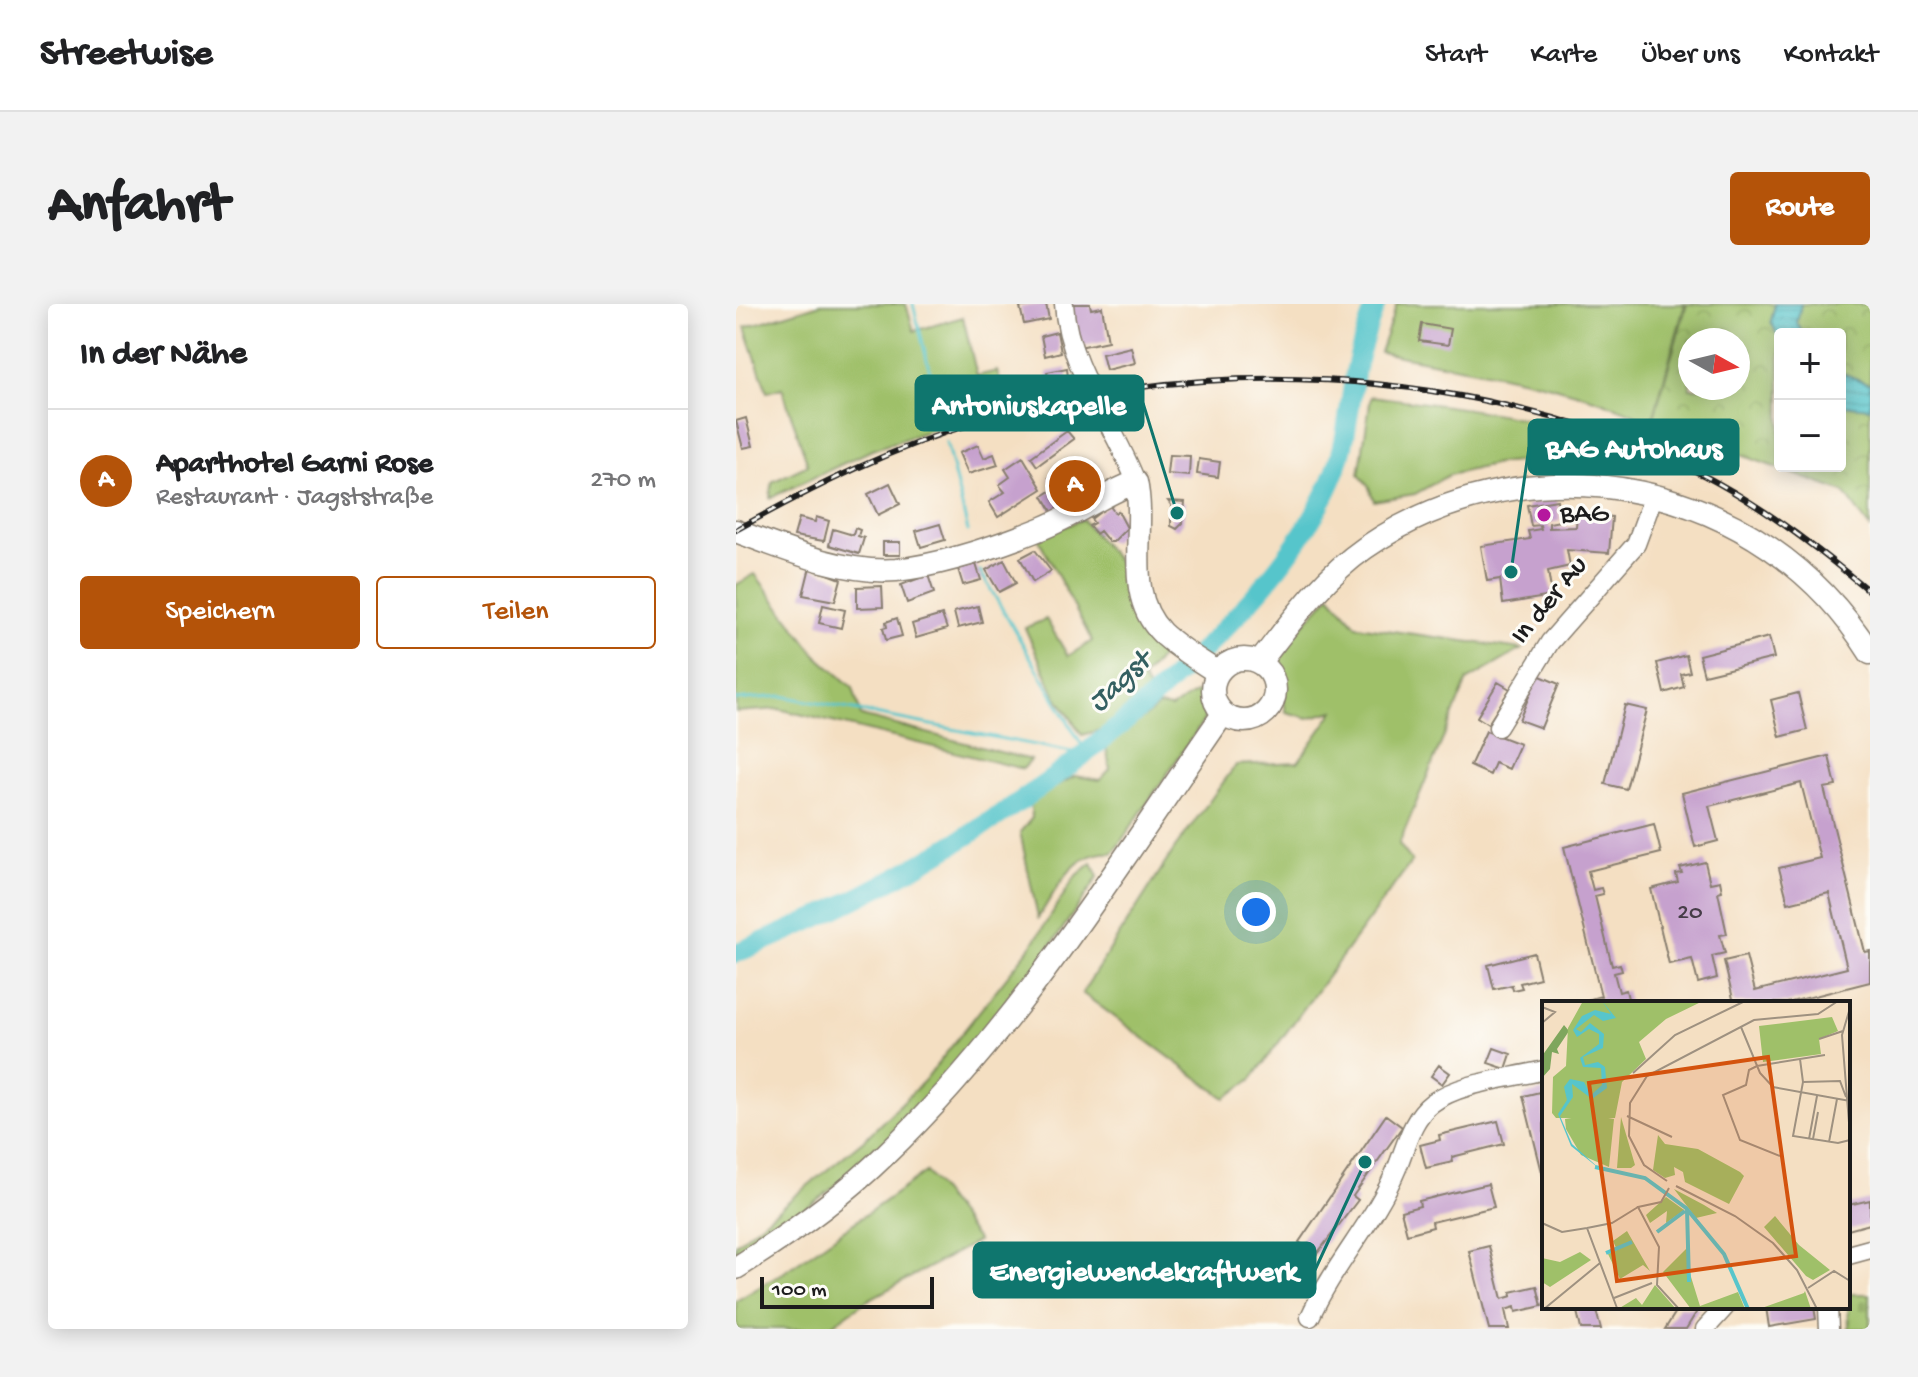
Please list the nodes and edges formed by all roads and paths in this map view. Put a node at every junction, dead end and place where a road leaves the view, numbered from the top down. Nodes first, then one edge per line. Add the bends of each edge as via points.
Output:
1 (1064, 304) edge
2 (1136, 482) junction
3 (1654, 495) junction
4 (736, 531) edge
5 (1870, 653) edge
6 (1259, 663) junction
7 (1212, 668) junction
8 (1223, 714) junction
9 (1498, 727) dead end
10 (1542, 1070) edge
11 (1870, 1249) edge
12 (1850, 1254) edge
13 (736, 1268) edge
14 (1723, 1309) edge
15 (1828, 1309) edge
16 (1310, 1317) dead end
17 (1705, 1329) edge
18 (1829, 1329) edge

1 - 2 street via 1077,361
2 - 4 main road via 1041,529 893,570 836,562
2 - 7 main road via 1141,503 1138,586 1147,614 1179,647
3 - 5 main road via 1721,518 1792,562 1822,590
3 - 6 main road via 1583,484 1538,486 1466,499 1417,517 1364,549 1316,590
3 - 9 street, In der Au via 1636,544 1550,642
6 - 7 main road
6 - 8 main road via 1272,679 1268,709 1252,720
7 - 8 main road via 1213,690
8 - 13 main road via 1010,1017 952,1088 827,1206
10 - 16 street via 1446,1094 1428,1106 1394,1176
11 - 12 street
14 - 17 street
15 - 18 street

